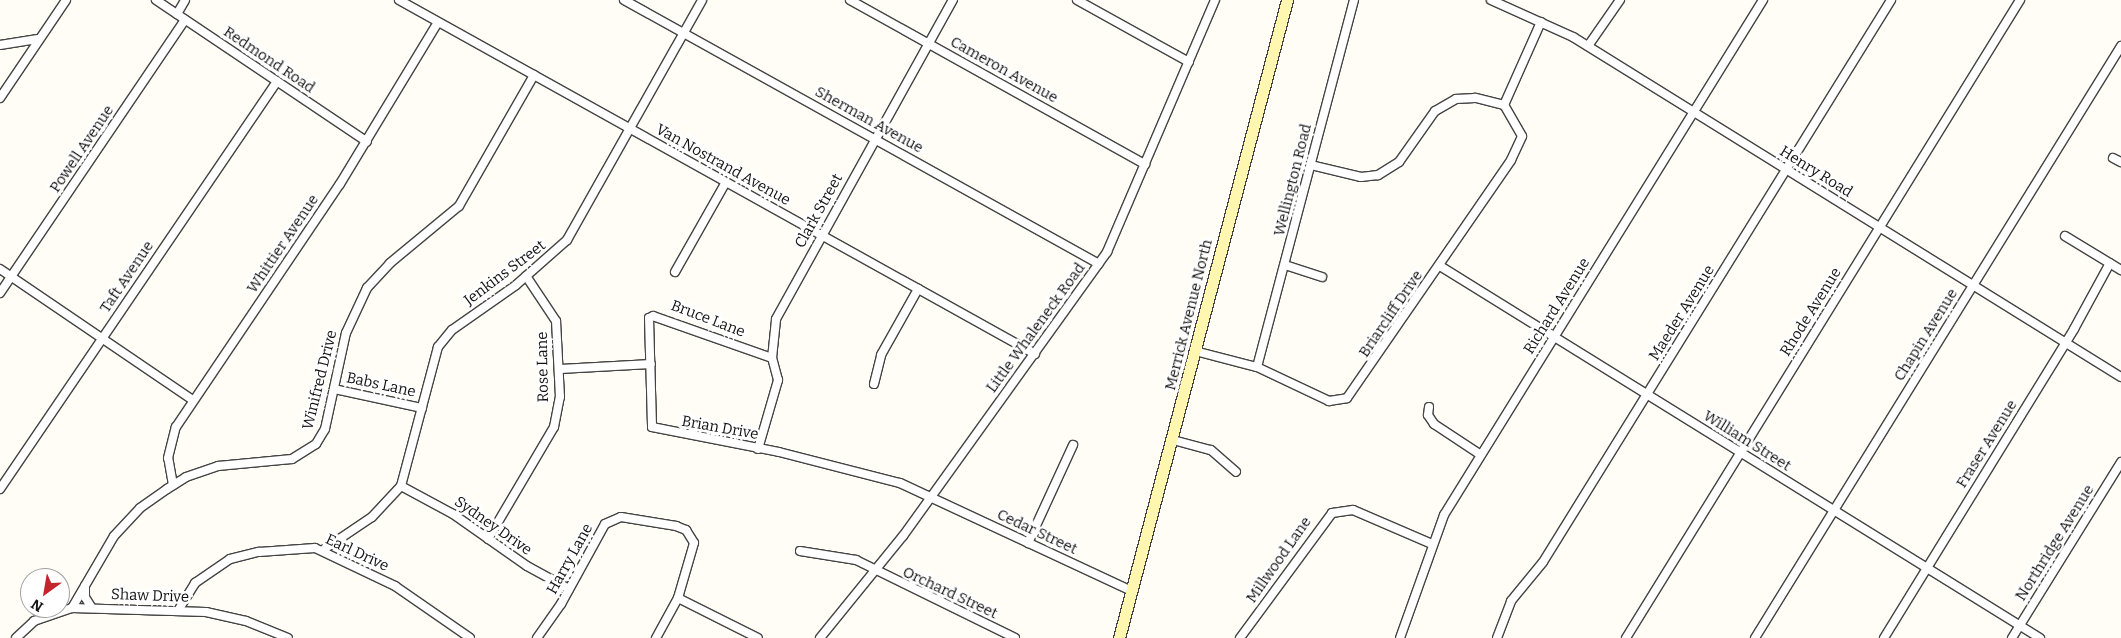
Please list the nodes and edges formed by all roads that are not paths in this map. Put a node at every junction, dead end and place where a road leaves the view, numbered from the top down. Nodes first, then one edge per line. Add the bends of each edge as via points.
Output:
1 (66, 0) edge
2 (156, 0) edge
3 (185, 0) edge
4 (398, 0) edge
5 (624, 0) edge
6 (702, 0) edge
7 (850, 0) edge
8 (953, 0) edge
9 (1077, 0) edge
10 (1215, 0) edge
11 (1287, 0) edge
12 (1354, 0) edge
13 (1491, 0) edge
14 (1620, 0) edge
15 (1763, 0) edge
16 (1891, 0) edge
17 (2020, 0) edge
18 (1508, 3) edge
19 (177, 14) junction
20 (185, 20) junction
21 (438, 22) junction
22 (1541, 22) junction
23 (684, 33) junction
24 (38, 38) junction
25 (928, 44) junction
26 (0, 45) edge
27 (1588, 46) junction
28 (2121, 46) edge
29 (1189, 62) junction
30 (534, 75) junction
31 (277, 81) junction
32 (0, 98) edge
33 (1504, 105) junction
34 (1693, 112) junction
35 (630, 129) junction
36 (875, 139) junction
37 (367, 142) junction
38 (2113, 158) dead end
39 (2121, 162) edge
40 (1145, 164) junction
41 (1311, 165) junction
42 (1786, 170) junction
43 (726, 182) junction
44 (1880, 228) junction
45 (822, 235) junction
46 (2065, 236) dead end
47 (1099, 264) junction
48 (2110, 264) junction
49 (1285, 265) junction
50 (1440, 266) junction
51 (0, 269) edge
52 (2121, 270) edge
53 (676, 272) dead end
54 (526, 276) junction
55 (11, 277) junction
56 (1322, 277) dead end
57 (1973, 285) junction
58 (918, 289) junction
59 (0, 293) edge
60 (1554, 337) junction
61 (102, 338) junction
62 (2066, 342) junction
63 (1195, 351) junction
64 (1035, 354) junction
65 (772, 358) junction
66 (651, 364) junction
67 (1257, 367) junction
68 (560, 369) junction
69 (2121, 377) edge
70 (874, 384) dead end
71 (334, 389) junction
72 (1647, 395) junction
73 (193, 400) junction
74 (1428, 407) dead end
75 (422, 408) junction
76 (1173, 440) junction
77 (1073, 445) dead end
78 (758, 449) junction
79 (1740, 453) junction
80 (1481, 455) junction
81 (2121, 462) edge
82 (1236, 472) dead end
83 (173, 485) junction
84 (401, 486) junction
85 (0, 489) edge
86 (931, 498) junction
87 (1834, 510) junction
88 (488, 539) junction
89 (1028, 543) junction
90 (1432, 544) junction
91 (323, 550) junction
92 (800, 551) dead end
93 (1927, 568) junction
94 (875, 571) junction
95 (85, 584) junction
96 (569, 589) junction
97 (1132, 591) junction
98 (678, 598) junction
99 (72, 608) junction
100 (92, 608) junction
101 (179, 609) junction
102 (2020, 626) junction
103 (16, 638) edge
104 (288, 638) edge
105 (470, 638) edge
106 (537, 638) edge
107 (656, 638) edge
108 (758, 638) edge
109 (820, 638) edge
110 (1015, 638) edge
111 (1119, 638) edge
112 (1240, 638) edge
113 (1400, 638) edge
114 (1497, 638) edge
115 (1626, 638) edge
116 (1755, 638) edge
117 (1884, 638) edge
118 (2012, 638) edge
119 (2040, 638) edge

1 - 24 street
2 - 19 street, Redmond Road
3 - 19 street
4 - 21 street, Van Nostrand Avenue
5 - 23 street, Sherman Avenue
6 - 23 street, Jenkins Street
7 - 25 street, Cameron Avenue
8 - 25 street, Clark Street
9 - 29 street
10 - 29 street, Little Whaleneck Road
11 - 63 main road, Merrick Avenue North
12 - 41 street, Wellington Road
13 - 18 street, Henry Road
14 - 27 street
15 - 34 street, Richard Avenue
16 - 42 street, Maeder Avenue
17 - 44 street, Rhode Avenue
18 - 22 street, Henry Road
19 - 20 street, Redmond Road
20 - 31 street, Redmond Road
20 - 55 street, Powell Avenue
21 - 30 street, Van Nostrand Avenue
21 - 37 street, Whittier Avenue
22 - 27 street, Henry Road
22 - 33 street
23 - 35 street, Jenkins Street
23 - 36 street, Sherman Avenue
24 - 26 street
24 - 32 street
25 - 36 street, Clark Street
25 - 40 street, Cameron Avenue
27 - 34 street, Henry Road
28 - 57 street, Chapin Avenue
29 - 40 street, Little Whaleneck Road
30 - 35 street, Van Nostrand Avenue
30 - 71 street, Winifred Drive via 459,206 390,263 367,288 346,333
31 - 37 street, Redmond Road
31 - 61 street, Taft Avenue
33 - 41 street via 1469,97 1445,103 1434,111 1399,162 1378,175 1361,177
33 - 50 street, Briarcliff Drive via 1517,124 1522,143
34 - 42 street, Henry Road
34 - 60 street, Richard Avenue
35 - 43 street, Van Nostrand Avenue
35 - 54 street, Jenkins Street via 567,240
36 - 45 street, Clark Street
36 - 47 street, Sherman Avenue
37 - 73 street, Whittier Avenue
38 - 39 street
40 - 47 street, Little Whaleneck Road
41 - 49 street, Wellington Road
42 - 44 street, Henry Road
42 - 72 street, Maeder Avenue
43 - 45 street, Van Nostrand Avenue
43 - 53 street
44 - 57 street, Henry Road
44 - 79 street, Rhode Avenue
45 - 58 street, Van Nostrand Avenue
45 - 65 street, Clark Street via 776,319
46 - 48 street
47 - 64 street, Little Whaleneck Road
48 - 52 street
48 - 62 street, Fraser Avenue
49 - 56 street
49 - 67 street, Wellington Road
50 - 60 street, William Street
50 - 67 street, Briarcliff Drive via 1347,398 1329,400
51 - 55 street
54 - 68 street, Rose Lane via 556,321
54 - 75 street, Jenkins Street via 443,339 434,356
55 - 59 street, Powell Avenue
55 - 61 street
57 - 62 street, Henry Road
57 - 87 street, Chapin Avenue
58 - 64 street, Van Nostrand Avenue
58 - 70 street via 881,355
60 - 72 street, William Street
60 - 80 street, Richard Avenue
61 - 73 street
61 - 85 street, Taft Avenue
62 - 69 street, Henry Road
62 - 93 street, Fraser Avenue
63 - 67 street, Briarcliff Drive
63 - 76 main road, Merrick Avenue North
64 - 86 street, Little Whaleneck Road
65 - 66 street, Bruce Lane via 657,315 649,318
65 - 78 street, Clark Street via 778,380
66 - 68 street
66 - 78 street, Brian Drive via 655,430
68 - 88 street, Rose Lane via 560,397 554,428
71 - 75 street, Babs Lane
71 - 83 street, Winifred Drive via 322,436 302,456 218,466
72 - 79 street, William Street
72 - 114 street, Maeder Avenue via 1543,562 1511,601
73 - 83 street, Whittier Avenue via 170,442
74 - 80 street via 1428,415 1434,424
75 - 84 street, Jenkins Street
76 - 82 street via 1211,450
76 - 97 main road, Merrick Avenue North
77 - 89 street
78 - 86 street, Brian Drive via 900,483
79 - 87 street, William Street
79 - 115 street, Rhode Avenue
80 - 90 street, Richard Avenue via 1444,515
81 - 102 street, Northridge Avenue
83 - 95 street, Winifred Drive via 125,523
84 - 88 street, Sydney Drive
84 - 91 street, Jenkins Street via 372,517
86 - 89 street, Cedar Street
86 - 94 street, Little Whaleneck Road
87 - 93 street, William Street
87 - 116 street, Chapin Avenue
88 - 96 street, Sydney Drive via 526,566
89 - 97 street, Cedar Street
90 - 112 street, Millwood Lane via 1353,510 1332,513
90 - 113 street, Richard Avenue
91 - 101 street, Earl Drive via 259,552 230,559 195,583
91 - 105 street, Earl Drive via 395,586
92 - 94 street, Orchard Street via 846,556
93 - 102 street, William Street
93 - 117 street, Fraser Avenue
94 - 109 street, Little Whaleneck Road
94 - 110 street, Orchard Street
95 - 99 street, Winifred Drive
95 - 100 street via 85,597
96 - 98 street, Harry Lane via 605,524 621,516 676,526 691,535 694,550
96 - 106 street, Harry Lane
97 - 111 main road, Merrick Avenue North
98 - 107 street
98 - 108 street
99 - 100 street, Shaw Drive
99 - 103 street, Shaw Drive via 34,621
100 - 101 street, Shaw Drive
101 - 104 street, Shaw Drive via 246,621
102 - 118 street, Northridge Avenue
102 - 119 street, William Street

